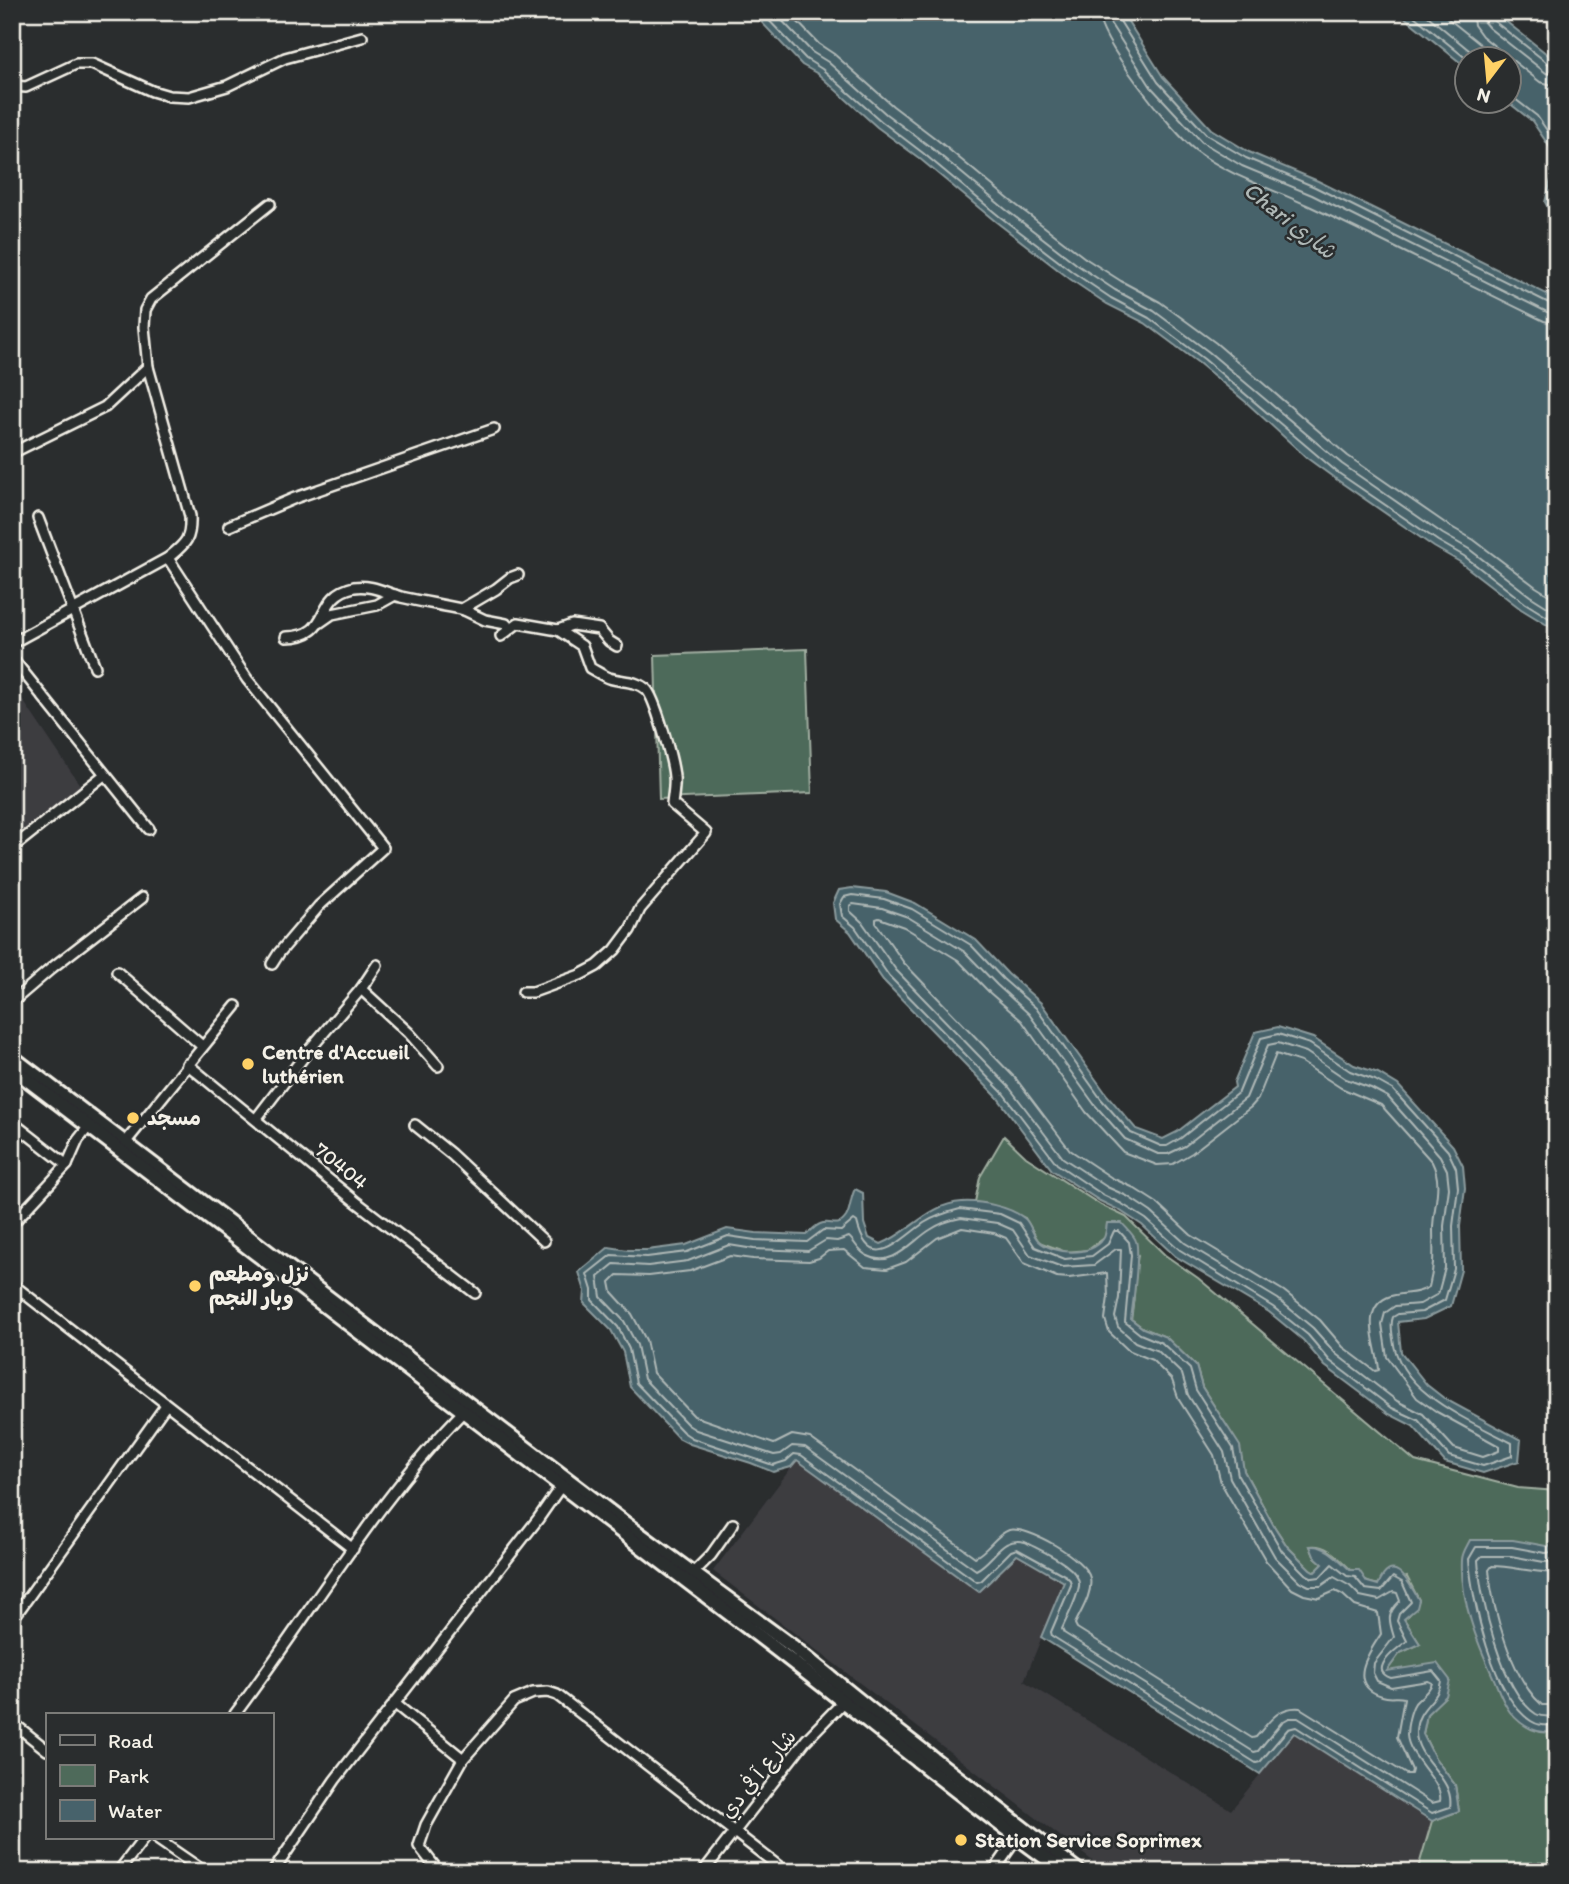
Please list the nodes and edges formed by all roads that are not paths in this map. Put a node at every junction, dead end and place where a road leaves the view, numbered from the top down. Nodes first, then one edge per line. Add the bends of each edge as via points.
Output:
1 (362, 37) dead end
2 (12, 86) edge
3 (270, 204) dead end
4 (148, 367) junction
5 (494, 429) dead end
6 (12, 453) edge
7 (38, 518) dead end
8 (229, 526) dead end
9 (168, 558) junction
10 (518, 575) dead end
11 (396, 595) junction
12 (74, 610) junction
13 (465, 610) junction
14 (319, 623) junction
15 (506, 624) dead end
16 (558, 630) junction
17 (501, 636) dead end
18 (286, 637) dead end
19 (12, 643) edge
20 (617, 646) dead end
21 (12, 658) edge
22 (96, 667) dead end
23 (104, 775) junction
24 (149, 829) dead end
25 (12, 848) edge
26 (142, 898) dead end
27 (272, 964) dead end
28 (377, 965) dead end
29 (117, 972) dead end
30 (360, 989) junction
31 (523, 992) dead end
32 (12, 1002) edge
33 (236, 1006) dead end
34 (202, 1046) junction
35 (12, 1057) edge
36 (187, 1064) junction
37 (438, 1066) dead end
38 (12, 1068) edge
39 (256, 1119) junction
40 (12, 1122) edge
41 (91, 1123) junction
42 (415, 1125) dead end
43 (125, 1143) junction
44 (67, 1165) junction
45 (12, 1224) edge
46 (544, 1241) dead end
47 (12, 1284) edge
48 (475, 1293) dead end
49 (166, 1405) junction
50 (466, 1409) junction
51 (561, 1486) junction
52 (733, 1524) dead end
53 (353, 1549) junction
54 (693, 1573) junction
55 (12, 1620) edge
56 (848, 1697) junction
57 (394, 1703) junction
58 (236, 1713) edge
59 (12, 1722) edge
60 (46, 1749) edge
61 (463, 1759) junction
62 (733, 1832) junction
63 (1017, 1838) junction
64 (143, 1839) edge
65 (157, 1839) edge
66 (118, 1872) edge
67 (205, 1872) edge
68 (273, 1872) edge
69 (439, 1872) edge
70 (703, 1872) edge
71 (786, 1872) edge
72 (993, 1872) edge
73 (1065, 1872) edge
74 (1080, 1872) edge

1 - 2 street via 285,58 227,86 189,97 152,91 92,64 76,64 26,87
3 - 4 street via 152,299 145,310
4 - 6 street via 105,407
4 - 9 street via 190,516 186,543
5 - 8 street via 295,498
7 - 12 street
9 - 12 street
9 - 27 street via 247,679 383,848 319,906
10 - 13 street
11 - 13 street
11 - 14 street via 377,605 332,614
11 - 14 street via 363,586 335,594
12 - 19 street
12 - 22 street
13 - 15 street
14 - 18 street via 304,635
16 - 17 street via 518,623
16 - 20 street via 572,625 599,629
16 - 31 street via 582,646 590,668 647,690 663,726 674,775 672,804 706,833 640,909 615,950 597,966
21 - 23 street
23 - 24 street
23 - 25 street
26 - 32 street
28 - 30 street
29 - 34 street
30 - 37 street
30 - 39 street
33 - 34 street
34 - 36 street
35 - 41 main road
36 - 39 street, 70404
36 - 43 street
38 - 41 main road
39 - 48 street, 70404
40 - 44 street
41 - 43 main road
41 - 44 street
41 - 50 main road
42 - 46 street
43 - 50 main road
44 - 45 street
47 - 49 street
49 - 53 street
49 - 55 street
50 - 51 main road
50 - 53 street via 430,1447
50 - 54 main road
51 - 56 main road
51 - 57 street
52 - 54 street
53 - 58 street
54 - 56 main road
56 - 62 street, شارع آ في دي via 806,1740
56 - 63 main road
56 - 74 main road
57 - 61 street
57 - 68 street
59 - 60 street
61 - 62 street via 514,1701 548,1692
61 - 69 street via 419,1846
62 - 70 street, شارع آ في دي
62 - 71 street
63 - 72 street
63 - 73 main road
64 - 66 street
65 - 67 street

